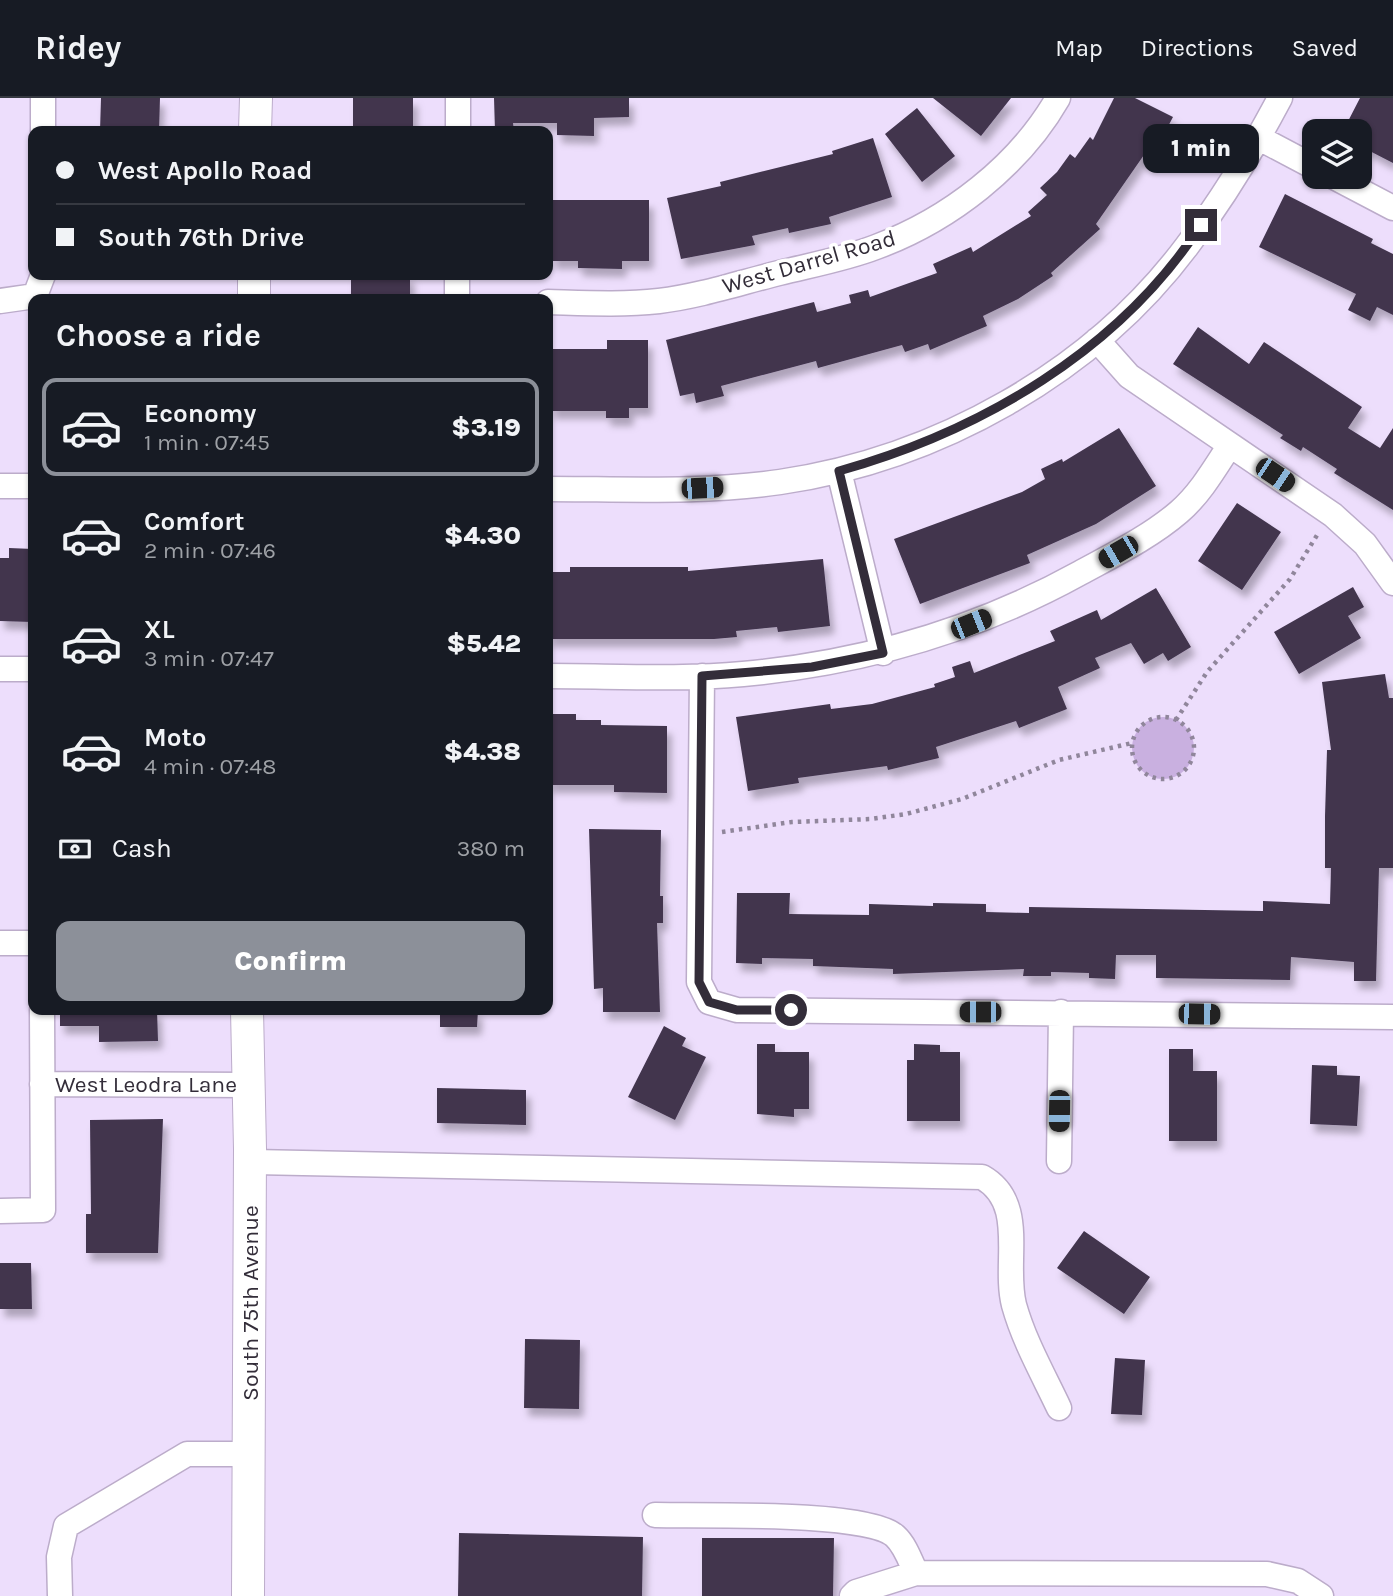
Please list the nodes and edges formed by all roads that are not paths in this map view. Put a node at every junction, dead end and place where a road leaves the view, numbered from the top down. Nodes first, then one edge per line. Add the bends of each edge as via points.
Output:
1 (43, 98) edge
2 (256, 98) edge
3 (458, 98) edge
4 (1058, 98) edge
5 (1280, 98) edge
6 (43, 126) edge
7 (256, 126) edge
8 (458, 126) edge
9 (1259, 138) junction
10 (1302, 161) edge
11 (1357, 189) edge
12 (1393, 208) edge
13 (39, 286) edge
14 (0, 301) edge
15 (553, 302) edge
16 (1097, 340) junction
17 (1230, 445) junction
18 (839, 471) junction
19 (0, 486) edge
20 (28, 486) edge
21 (553, 489) edge
22 (1393, 583) edge
23 (883, 653) junction
24 (0, 668) edge
25 (28, 669) edge
26 (553, 676) edge
27 (702, 676) junction
28 (0, 943) edge
29 (28, 943) edge
30 (1061, 1012) junction
31 (42, 1015) edge
32 (247, 1015) edge
33 (1393, 1017) edge
34 (42, 1084) junction
35 (250, 1085) junction
36 (1059, 1161) dead end
37 (250, 1162) junction
38 (0, 1210) edge
39 (1059, 1408) dead end
40 (250, 1454) junction
41 (655, 1515) dead end
42 (916, 1573) junction
43 (60, 1596) edge
44 (248, 1596) edge
45 (852, 1596) edge
46 (1321, 1596) edge

1 - 6 street
2 - 7 main road
3 - 8 street
4 - 15 street, West Darrel Road via 1028,141 995,175 954,208 876,247 689,296 626,303
5 - 9 street
9 - 10 street
9 - 16 street via 1187,247
11 - 12 street
13 - 14 street
16 - 17 street via 1129,376
16 - 18 street via 1053,374 968,424
17 - 22 street via 1333,515 1364,544
17 - 23 street via 1193,497 1158,528 1010,608
18 - 21 street via 726,487
18 - 23 street
19 - 20 street
23 - 27 street via 812,667
24 - 25 street
26 - 27 street
27 - 30 street via 699,982 709,1002 737,1010
28 - 29 street
30 - 33 street
30 - 36 street
31 - 34 street
32 - 35 main road, South 75th Avenue
34 - 35 street, West Leodra Lane
34 - 38 street via 43,1210
35 - 37 main road, South 75th Avenue
37 - 39 street via 982,1177 1004,1196 1013,1301
37 - 40 main road, South 75th Avenue
40 - 43 street via 187,1454 66,1526
40 - 44 main road, South 75th Avenue
41 - 42 street via 873,1525 894,1535
42 - 45 street
42 - 46 street via 1267,1574 1298,1581

